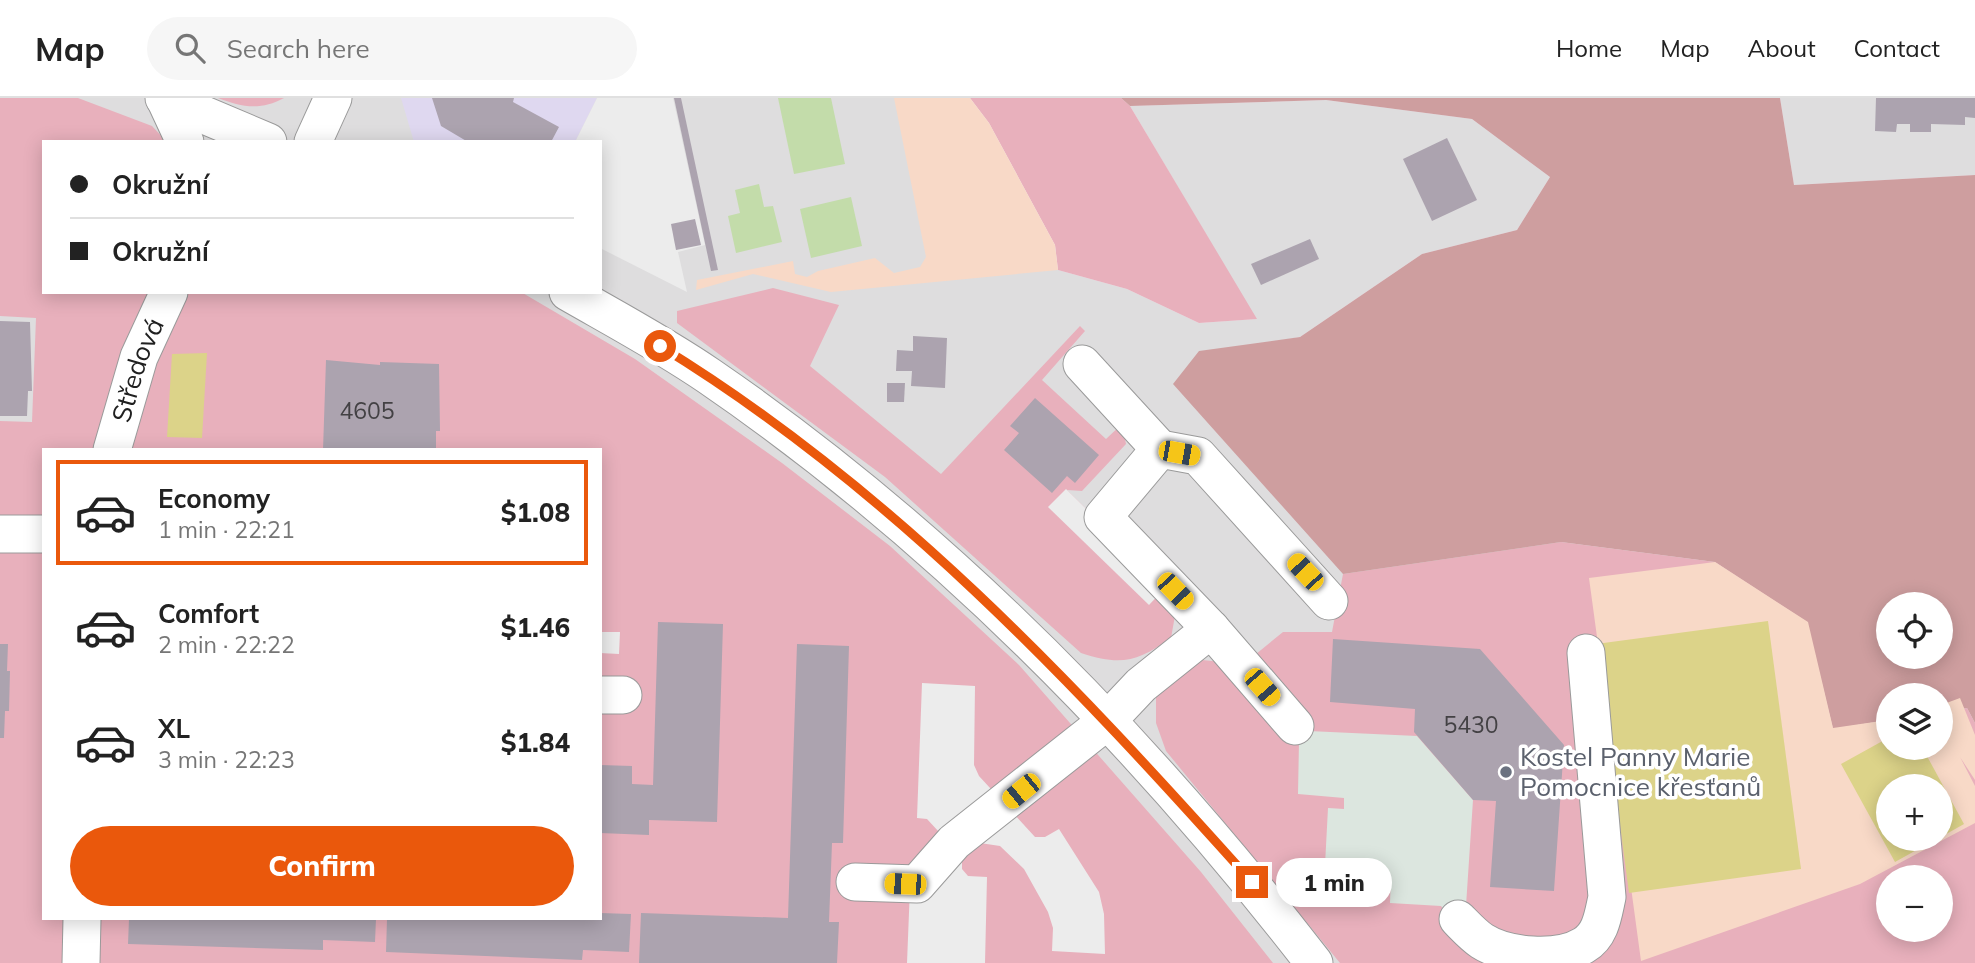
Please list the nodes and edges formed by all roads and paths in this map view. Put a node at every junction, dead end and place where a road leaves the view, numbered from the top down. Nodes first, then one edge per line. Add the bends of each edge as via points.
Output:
1 (164, 98) edge
2 (333, 98) edge
3 (184, 140) edge
4 (260, 140) edge
5 (314, 140) edge
6 (168, 294) edge
7 (571, 294) edge
8 (1082, 364) dead end
9 (113, 448) edge
10 (1160, 449) junction
11 (0, 534) edge
12 (42, 534) edge
13 (1329, 601) dead end
14 (1211, 628) junction
15 (1586, 653) dead end
16 (1107, 721) junction
17 (1295, 726) dead end
18 (855, 881) dead end
19 (1458, 919) dead end
20 (82, 920) edge
21 (81, 963) edge
22 (1314, 963) edge

1 - 3 street
1 - 4 street
2 - 5 street
6 - 9 street, Středová via 139,357
7 - 16 street via 707,375 890,512 982,595
8 - 10 street
10 - 13 street via 1198,456
10 - 14 street via 1103,516
11 - 12 street
14 - 16 street via 1141,685
14 - 17 street
15 - 19 street via 1607,897 1601,926 1584,945 1545,956 1505,952 1481,940
16 - 18 street via 954,842 917,884
16 - 22 street via 1252,882
20 - 21 street

